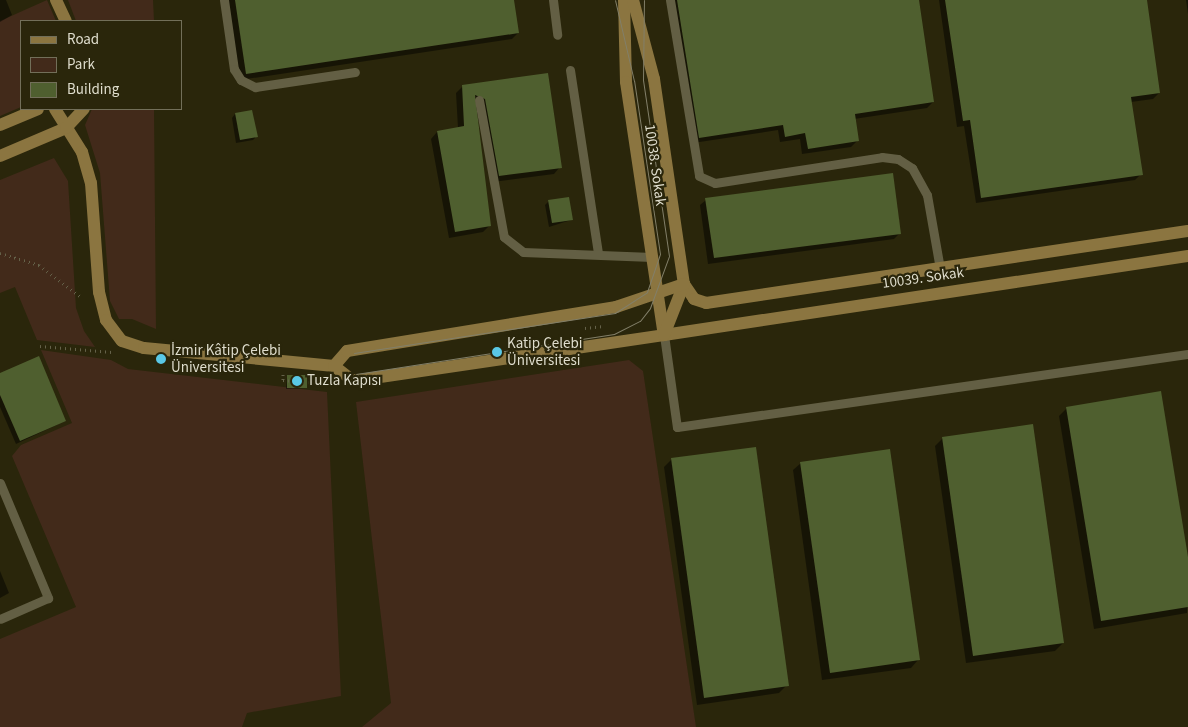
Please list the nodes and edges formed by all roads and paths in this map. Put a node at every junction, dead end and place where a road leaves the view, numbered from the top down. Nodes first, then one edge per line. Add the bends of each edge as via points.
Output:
1 (56, 0) edge
2 (224, 0) edge
3 (553, 0) edge
4 (624, 0) edge
5 (633, 0) edge
6 (670, 0) edge
7 (66, 20) edge
8 (557, 35) dead end
9 (570, 70) dead end
10 (355, 72) dead end
11 (479, 100) dead end
12 (36, 110) edge
13 (56, 110) edge
14 (83, 110) edge
15 (0, 125) edge
16 (66, 128) junction
17 (0, 156) edge
18 (1188, 231) edge
19 (0, 254) edge
20 (598, 254) junction
21 (1188, 256) edge
22 (652, 257) junction
23 (940, 269) junction
24 (684, 284) junction
25 (657, 292) junction
26 (80, 296) dead end
27 (602, 309) junction
28 (664, 335) junction
29 (607, 343) junction
30 (40, 346) dead end
31 (112, 352) dead end
32 (1188, 354) edge
33 (334, 366) junction
34 (0, 483) edge
35 (0, 619) edge

1 - 7 street
2 - 10 lane via 234,68 241,80 255,87
3 - 8 lane
4 - 22 street, 10038. Sokak via 626,82
5 - 24 street, 10038. Sokak via 654,79
6 - 23 lane via 699,176 715,184 882,157 898,159 912,168 927,195
9 - 20 lane
11 - 20 lane via 504,237 523,252
12 - 15 street
13 - 16 street
14 - 16 street
16 - 17 street
16 - 33 street via 82,152 91,183 99,292 106,320 122,341 144,348
18 - 23 street, 10039. Sokak
19 - 26 path via 39,265
20 - 22 lane
21 - 28 street, 10039. Sokak
22 - 25 street, 10038. Sokak
23 - 24 street, 10039. Sokak via 706,303 694,299
24 - 25 street
24 - 28 street
25 - 27 street
25 - 28 street, 10038. Sokak
27 - 29 path
27 - 33 street via 347,351
28 - 29 street, 10039. Sokak
28 - 32 lane via 677,427
29 - 33 street, 10039. Sokak via 353,381
30 - 31 path
34 - 35 lane via 48,598

